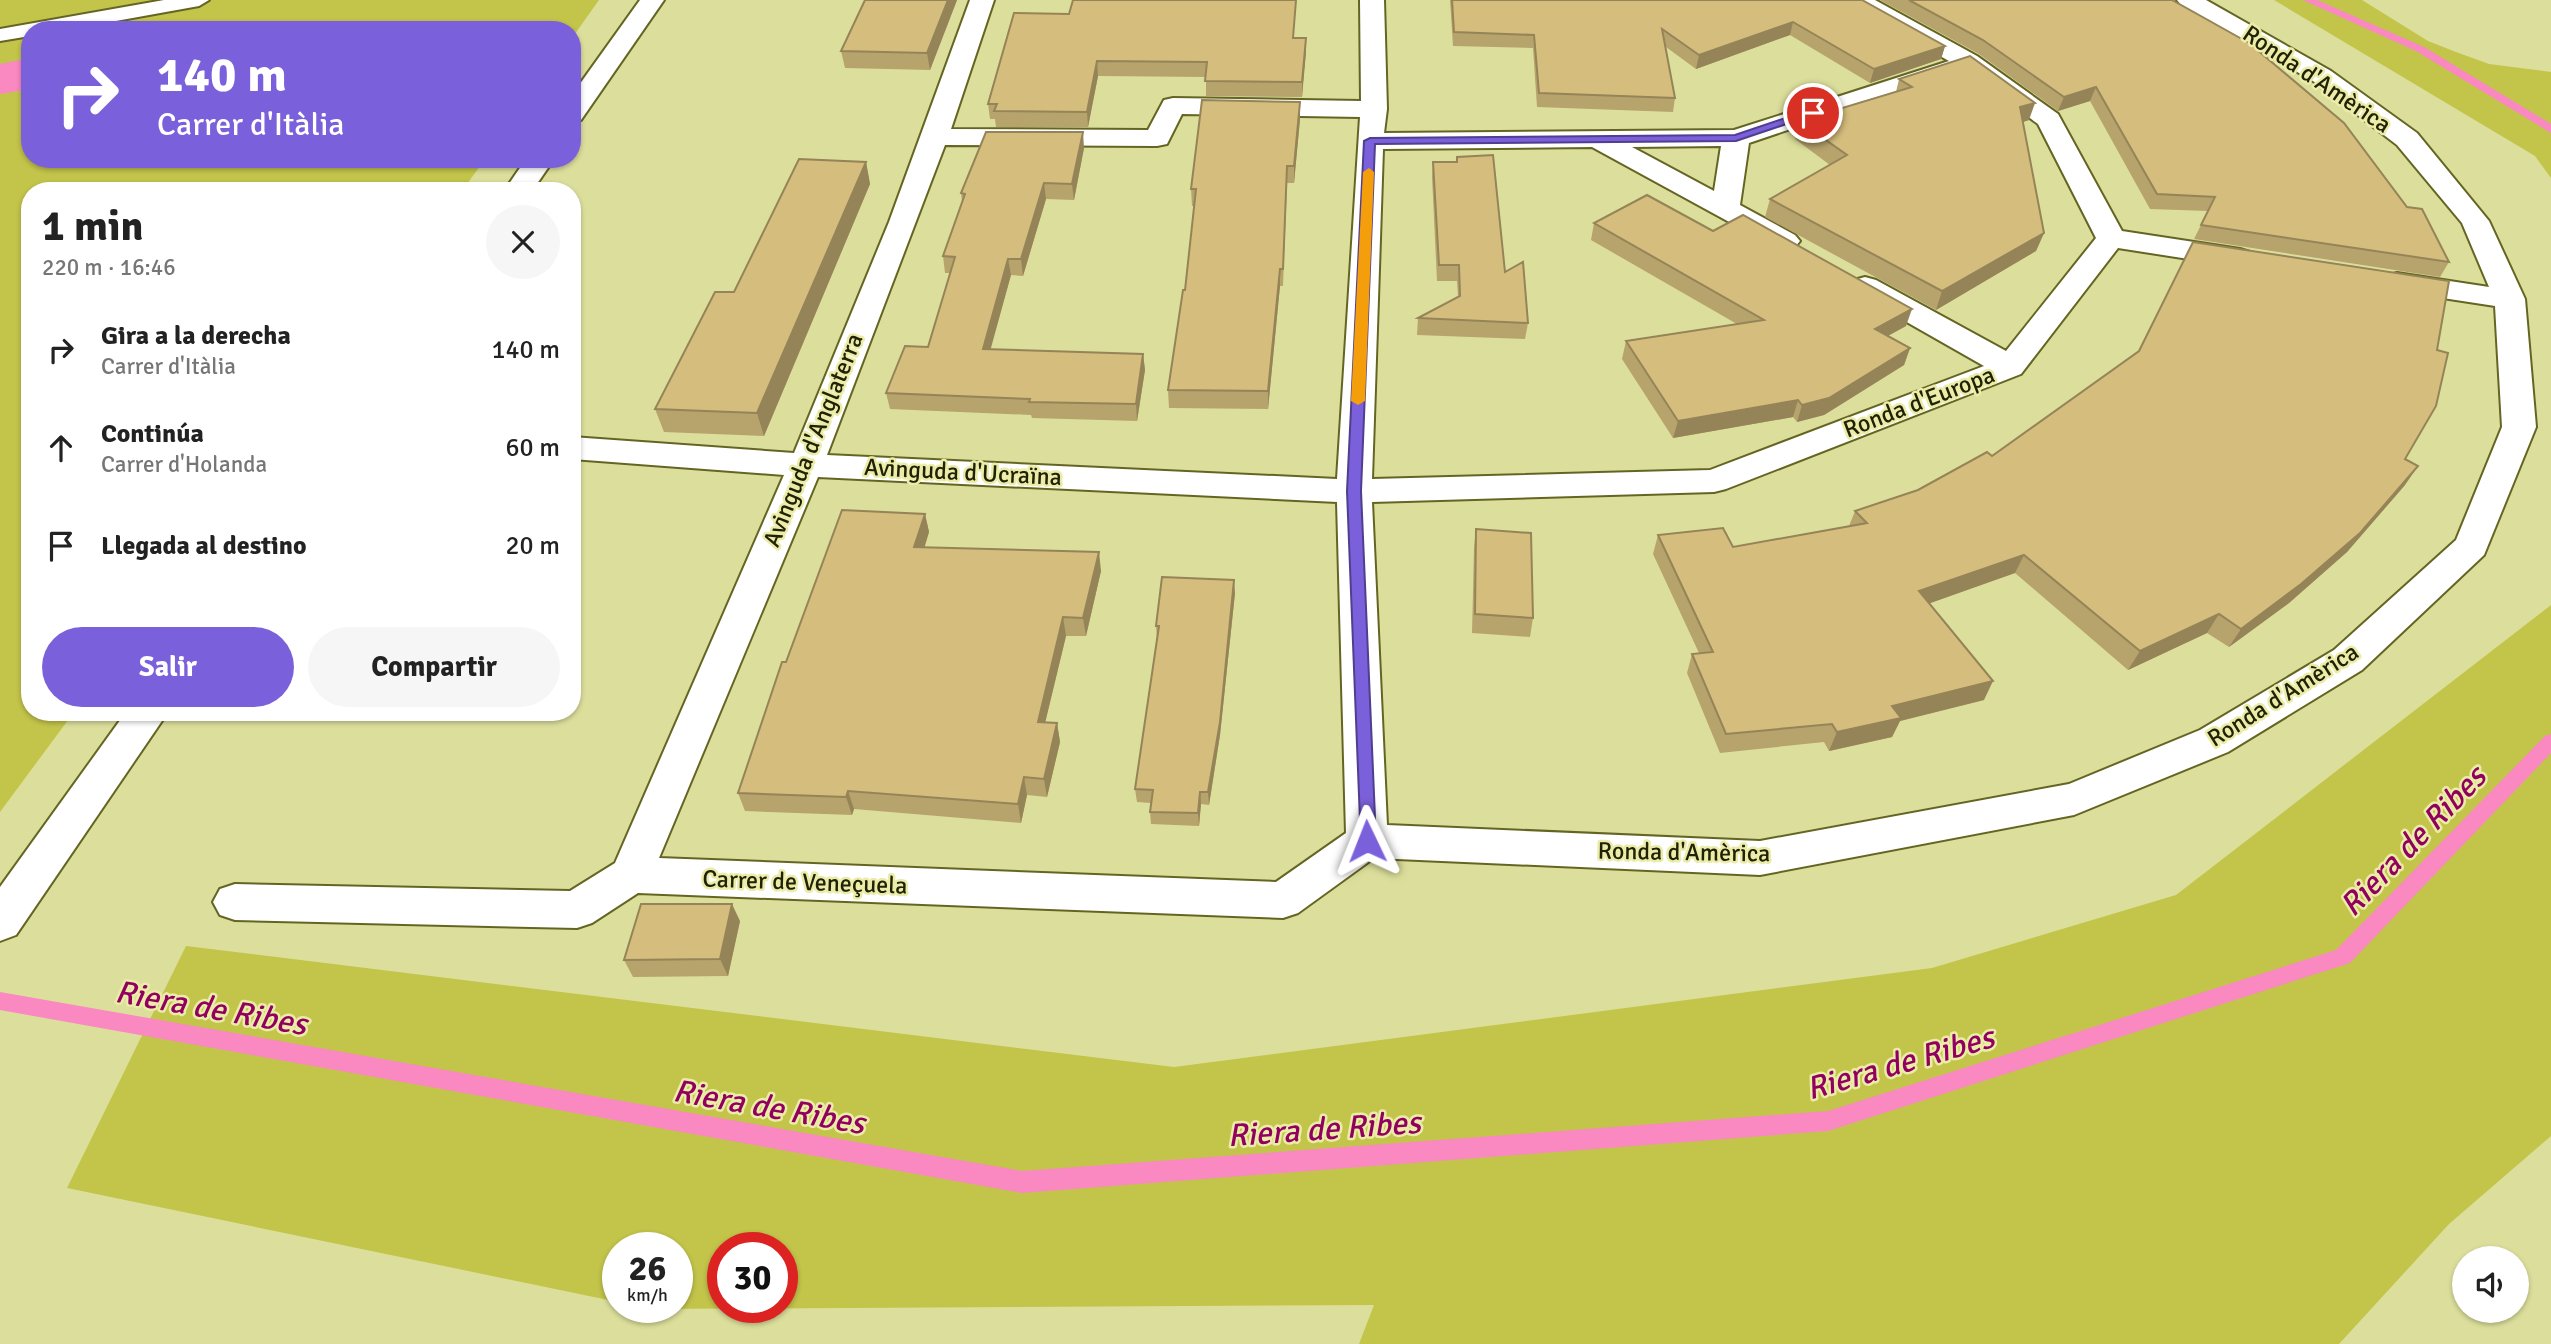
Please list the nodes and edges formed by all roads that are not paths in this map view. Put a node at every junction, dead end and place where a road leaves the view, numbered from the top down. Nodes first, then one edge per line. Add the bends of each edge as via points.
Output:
1 (198, 0) edge
2 (652, 0) edge
3 (982, 0) edge
4 (1373, 0) edge
5 (1857, 0) edge
6 (2189, 0) edge
7 (79, 21) edge
8 (21, 31) edge
9 (0, 35) edge
10 (1968, 61) junction
11 (581, 101) edge
12 (1372, 125) junction
13 (937, 137) junction
14 (1736, 138) junction
15 (1600, 141) junction
16 (1725, 208) junction
17 (2111, 238) junction
18 (1808, 254) edge
19 (2262, 261) edge
20 (1844, 274) edge
21 (2372, 278) edge
22 (2510, 299) junction
23 (2010, 367) junction
24 (581, 449) edge
25 (804, 464) junction
26 (1354, 491) junction
27 (142, 721) edge
28 (1367, 841) junction
29 (631, 875) junction
30 (235, 902) dead end
31 (0, 922) edge

1 - 7 lane
2 - 11 street
3 - 13 street, Avinguda d'Anglaterra
4 - 12 street
5 - 10 street
6 - 22 street, Ronda d'Amèrica via 2322,76 2407,139 2475,220
8 - 9 lane
10 - 14 street
10 - 17 street via 2049,120
12 - 13 street via 1173,106 1157,138
12 - 15 street
12 - 26 street
13 - 25 street, Avinguda d'Anglaterra
14 - 15 street
14 - 16 street
15 - 16 street
16 - 18 street
17 - 19 street
17 - 23 street, Ronda d'Europa
20 - 23 street
21 - 22 street
22 - 28 street, Ronda d'Amèrica via 2519,427 2471,546 2348,660 2214,741 2074,799 1760,858
23 - 26 street, Ronda d'Europa via 1714,481
24 - 25 street, Avinguda d'Ucraïna
25 - 26 street, Avinguda d'Ucraïna
25 - 29 street, Avinguda d'Anglaterra
26 - 28 street
27 - 31 street
28 - 29 street, Carrer de Veneçuela via 1283,900
29 - 30 street via 578,910

